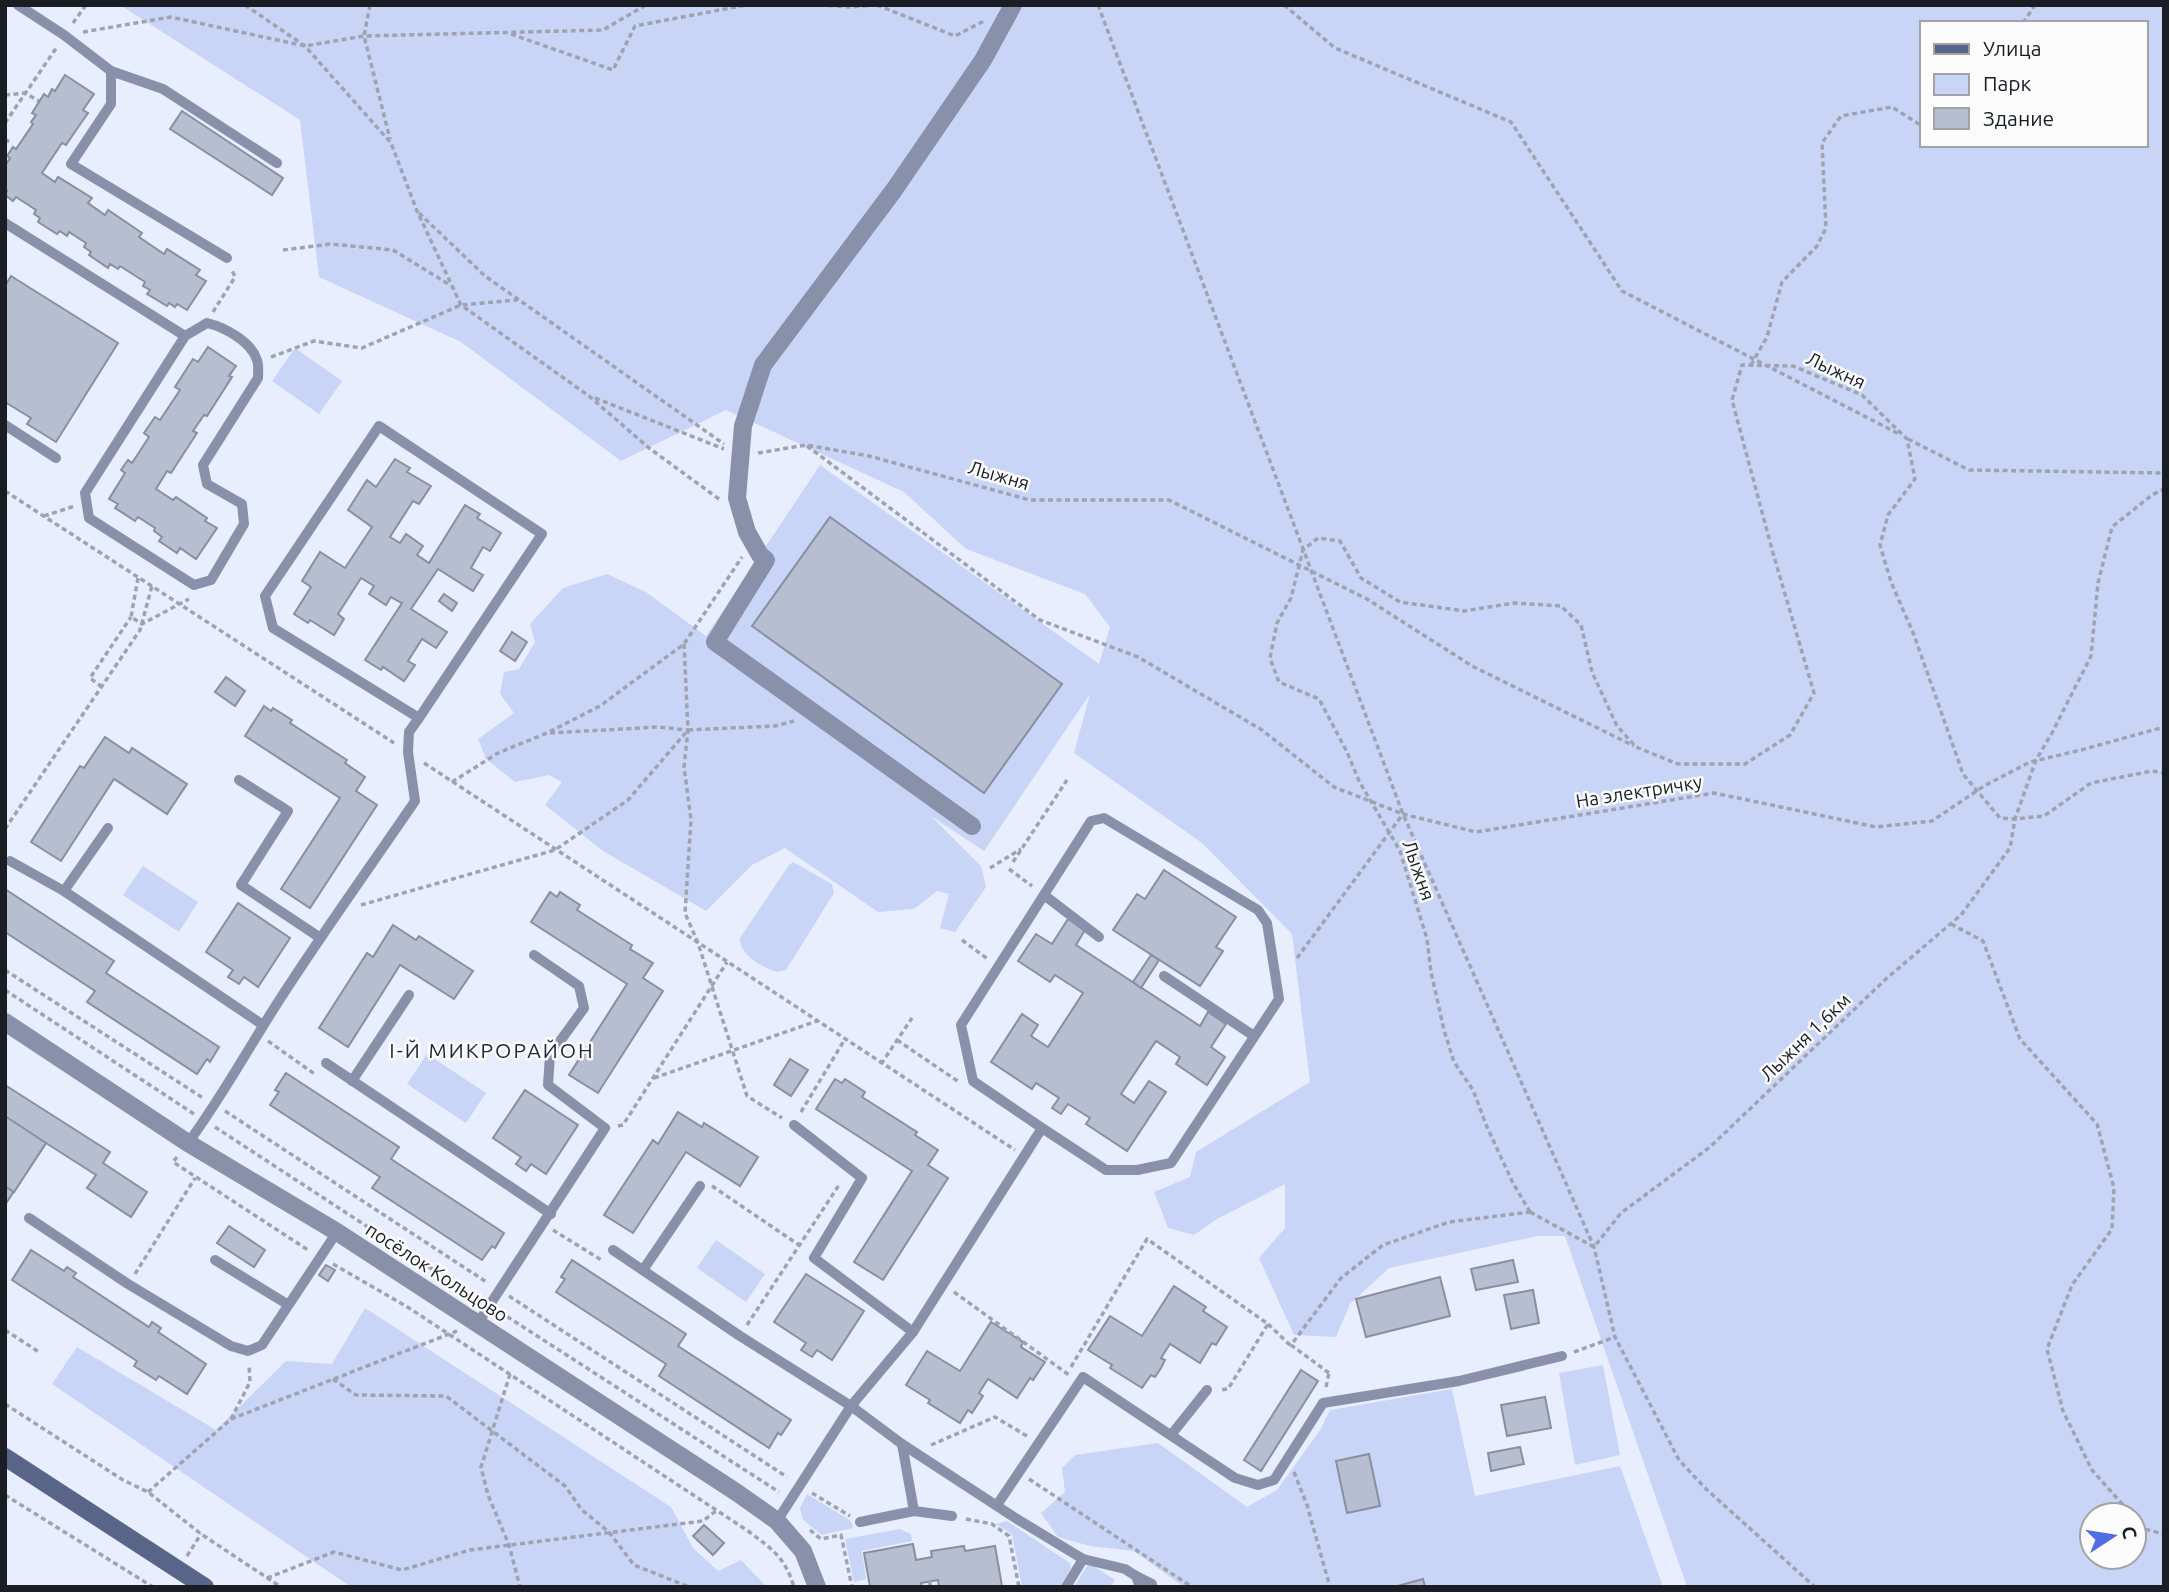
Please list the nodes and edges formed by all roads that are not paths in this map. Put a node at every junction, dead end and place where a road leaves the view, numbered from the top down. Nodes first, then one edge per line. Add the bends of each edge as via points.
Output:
1 (18, 5) edge
2 (1013, 6) edge
3 (111, 71) junction
4 (277, 163) dead end
5 (5, 223) edge
6 (227, 258) road end
7 (185, 336) junction
8 (5, 425) edge
9 (55, 458) dead end
10 (419, 718) junction
11 (239, 780) dead end
12 (972, 826) dead end
13 (108, 828) dead end
14 (10, 861) dead end
15 (64, 891) junction
16 (1044, 895) junction
17 (319, 937) junction
18 (1100, 937) dead end
19 (534, 955) dead end
20 (1164, 976) dead end
21 (409, 995) dead end
22 (5, 1022) edge
23 (260, 1029) junction
24 (1254, 1036) junction
25 (326, 1063) dead end
26 (352, 1081) junction
27 (794, 1125) road end
28 (1042, 1128) junction
29 (188, 1143) junction
30 (700, 1186) road end
31 (551, 1214) junction
32 (29, 1218) dead end
33 (337, 1232) junction
34 (617, 1253) road end
35 (215, 1260) dead end
36 (643, 1270) junction
37 (287, 1304) junction
38 (478, 1323) junction
39 (913, 1332) junction
40 (1562, 1356) road end
41 (1207, 1390) road end
42 (851, 1406) junction
43 (1171, 1435) junction
44 (902, 1444) junction
45 (5, 1457) edge
46 (997, 1505) junction
47 (914, 1511) junction
48 (952, 1516) road end
49 (776, 1521) junction
50 (860, 1522) road end
51 (1083, 1559) junction
52 (1138, 1582) edge
53 (1152, 1584) dead end
54 (205, 1587) edge
55 (817, 1587) edge
56 (1066, 1587) edge

1 - 3 lane
2 - 12 street via 983,60 894,190 763,365 743,426 737,498 747,532 766,560 715,642
3 - 4 lane via 163,89
3 - 6 lane via 111,104 71,164
5 - 7 lane
7 - 7 lane via 207,323 220,326 250,348 258,361 258,378 202,465 207,484 242,504 244,524 211,580 194,584 89,518 85,493
8 - 9 lane
10 - 10 lane via 542,534 379,426 265,596 273,628
10 - 17 lane via 410,732 408,752 415,801
11 - 17 lane via 288,811 241,885
13 - 15 lane
14 - 15 lane
15 - 23 lane
16 - 18 lane
16 - 24 lane via 1091,821 1104,818 1258,910 1267,923 1279,999
16 - 28 lane via 961,1025 973,1081
17 - 23 lane
19 - 31 lane via 579,986 584,1008 550,1055 548,1085 605,1128
20 - 24 lane
21 - 26 lane
22 - 29 street, посёлок Кольцово
23 - 29 lane via 216,1106
24 - 28 lane via 1171,1163 1106,1170
25 - 26 lane
26 - 31 lane
27 - 39 lane via 862,1178 814,1258
28 - 39 lane
29 - 33 street, посёлок Кольцово
30 - 36 lane
31 - 38 lane
32 - 37 lane via 231,1346 248,1351 262,1345
33 - 37 lane
33 - 38 street, посёлок Кольцово
34 - 36 lane
35 - 37 lane
36 - 42 lane
38 - 49 street, посёлок Кольцово
39 - 42 lane
40 - 43 lane via 1459,1381 1323,1403 1274,1480 1258,1485 1235,1478
41 - 43 lane
42 - 44 lane
42 - 49 lane
43 - 46 lane via 1083,1377
44 - 46 lane
44 - 47 lane
45 - 54 main road
46 - 51 lane
47 - 48 lane
47 - 50 lane
49 - 55 street, посёлок Кольцово via 803,1551
51 - 52 lane via 1125,1569
51 - 56 lane
52 - 53 lane

